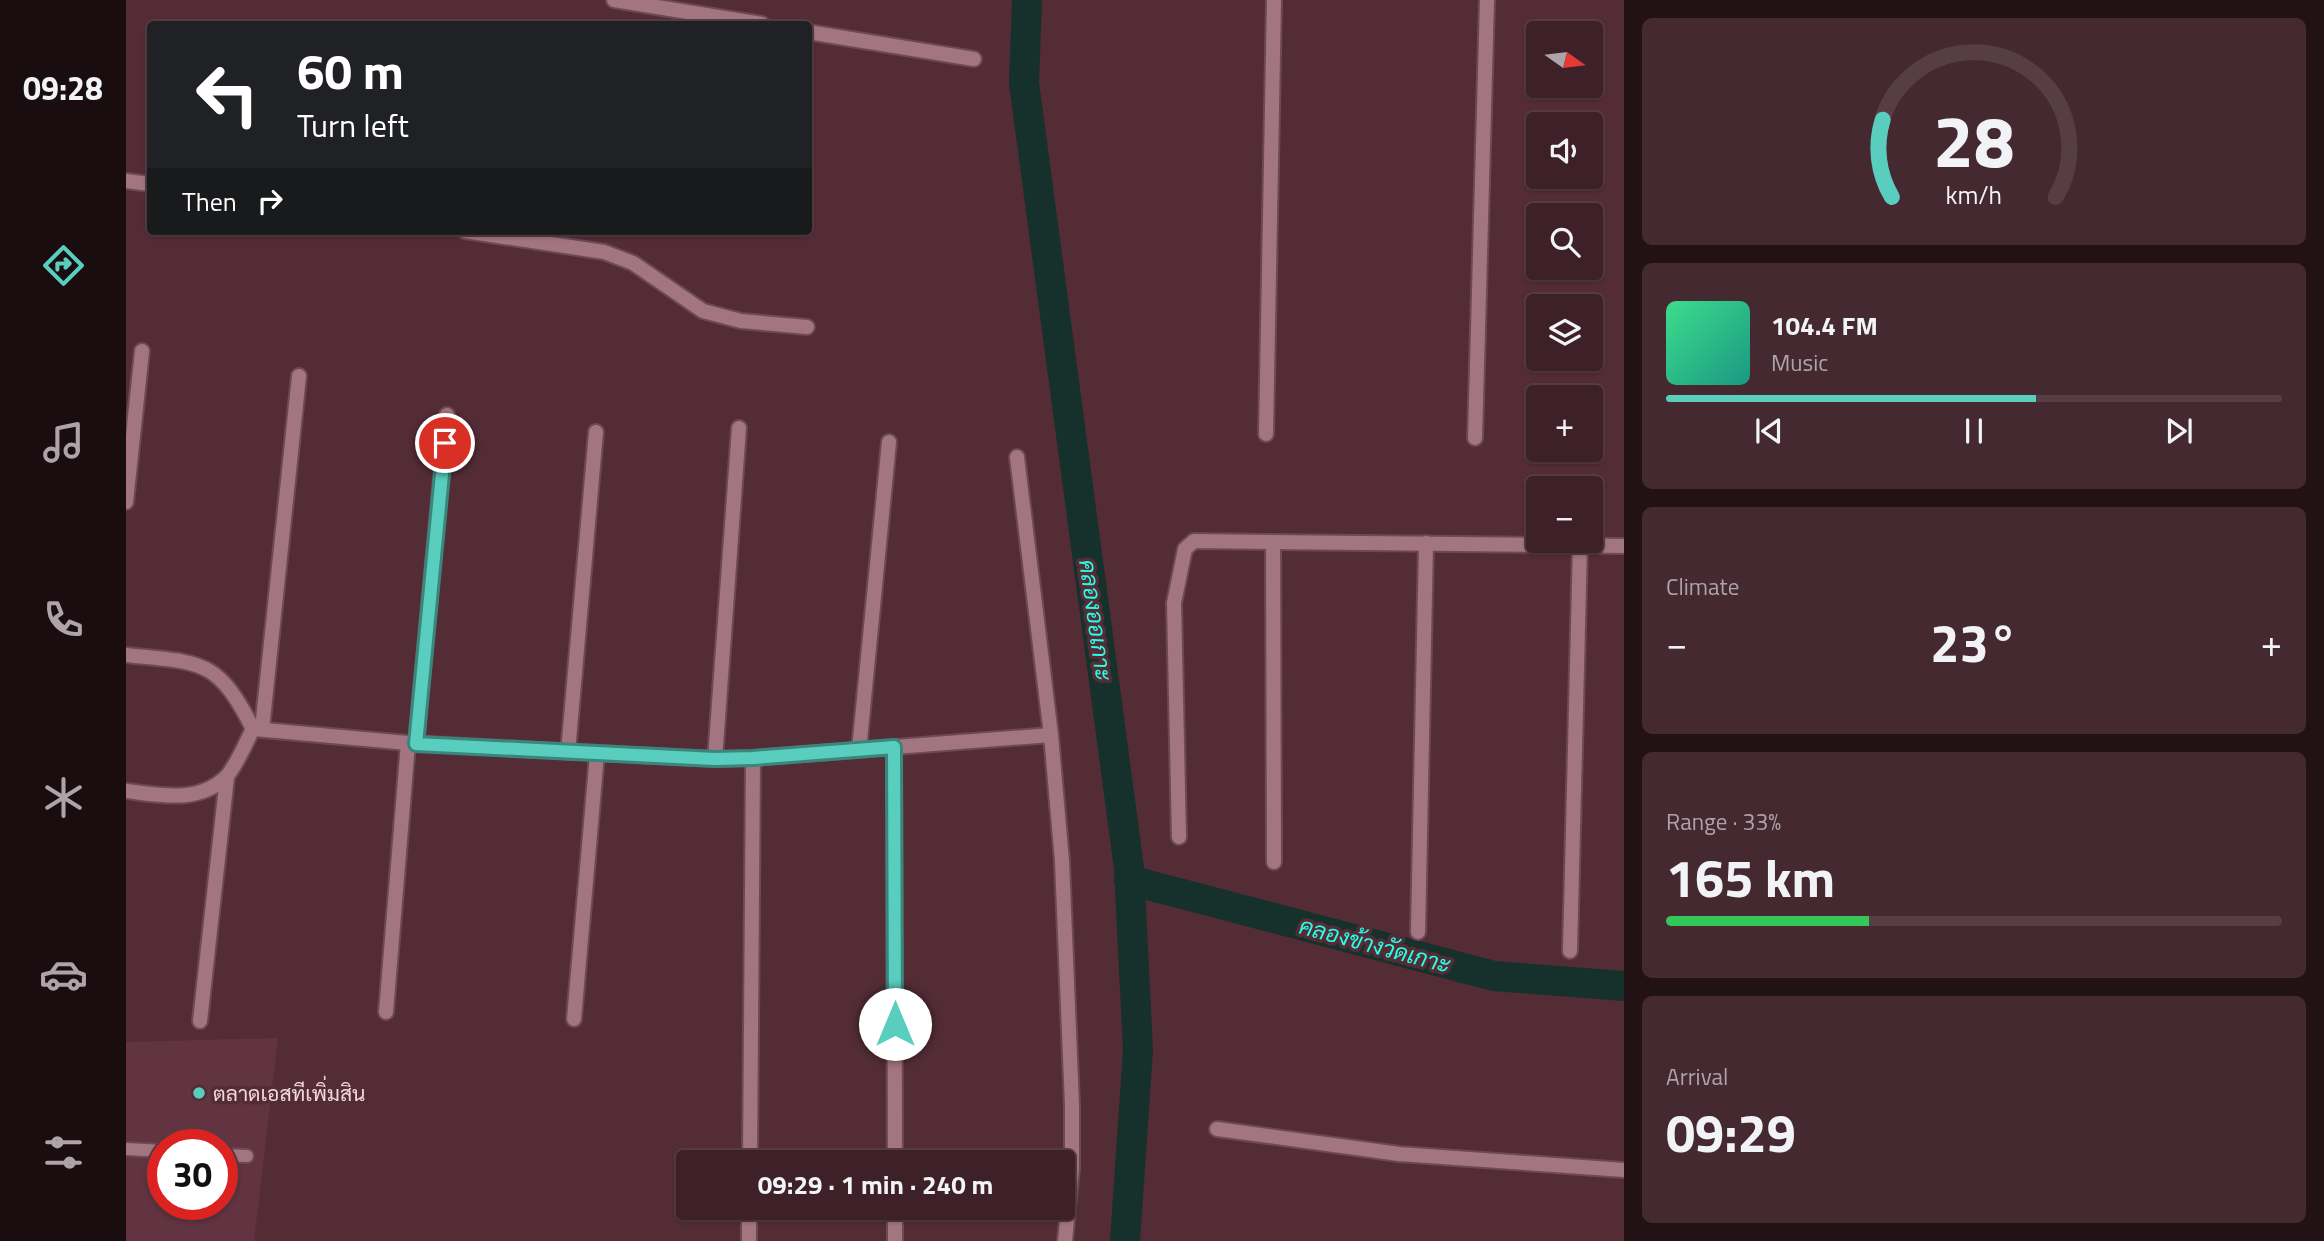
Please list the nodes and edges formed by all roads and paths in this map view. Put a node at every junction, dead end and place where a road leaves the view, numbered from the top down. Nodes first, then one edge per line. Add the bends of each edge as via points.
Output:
1 (614, 0) edge
2 (1274, 0) edge
3 (1487, 0) edge
4 (744, 21) edge
5 (812, 33) edge
6 (974, 59) dead end
7 (126, 181) edge
8 (147, 184) edge
9 (491, 235) edge
10 (807, 327) dead end
11 (142, 351) dead end
12 (299, 376) dead end
13 (447, 415) dead end
14 (738, 428) dead end
15 (596, 432) dead end
16 (1266, 434) dead end
17 (1475, 438) dead end
18 (889, 442) dead end
19 (1017, 457) dead end
20 (126, 502) edge
21 (1273, 542) junction
22 (1426, 543) junction
23 (1526, 544) edge
24 (1603, 546) edge
25 (1624, 546) edge
26 (1580, 553) edge
27 (126, 655) edge
28 (257, 729) junction
29 (1051, 735) junction
30 (412, 744) junction
31 (894, 747) junction
32 (859, 750) junction
33 (568, 752) junction
34 (597, 754) junction
35 (753, 758) junction
36 (715, 759) junction
37 (227, 777) junction
38 (126, 791) edge
39 (1179, 837) dead end
40 (1274, 862) dead end
41 (1418, 932) dead end
42 (1570, 951) dead end
43 (386, 1012) dead end
44 (574, 1019) dead end
45 (200, 1021) dead end
46 (1216, 1129) dead end
47 (126, 1149) edge
48 (147, 1150) edge
49 (750, 1150) edge
50 (895, 1150) edge
51 (238, 1156) edge
52 (247, 1156) dead end
53 (1624, 1170) edge
54 (749, 1220) edge
55 (895, 1220) edge
56 (749, 1241) edge
57 (895, 1241) edge
58 (1065, 1241) edge

1 - 4 street
2 - 16 street
3 - 17 street
5 - 6 street
7 - 8 street
9 - 10 street via 604,252 633,263 703,311 741,321
11 - 20 street
12 - 28 street
13 - 30 street
14 - 36 street
15 - 33 street
18 - 32 street
19 - 29 street
21 - 22 street
21 - 39 street via 1201,540 1185,549 1174,603
21 - 40 street
22 - 23 street
22 - 41 street
24 - 25 street
26 - 42 street
27 - 28 street via 190,662 212,671 236,696
28 - 30 street
28 - 37 street
29 - 31 street
29 - 58 street via 1062,861 1072,1091 1072,1168
30 - 33 street
30 - 43 street
31 - 32 street
31 - 50 street
32 - 35 street
33 - 34 street
34 - 36 street
34 - 44 street
35 - 36 street
35 - 49 street
37 - 38 street via 199,794
37 - 45 street
46 - 53 street via 1399,1154
47 - 48 lane
51 - 52 lane
54 - 56 street
55 - 57 street

